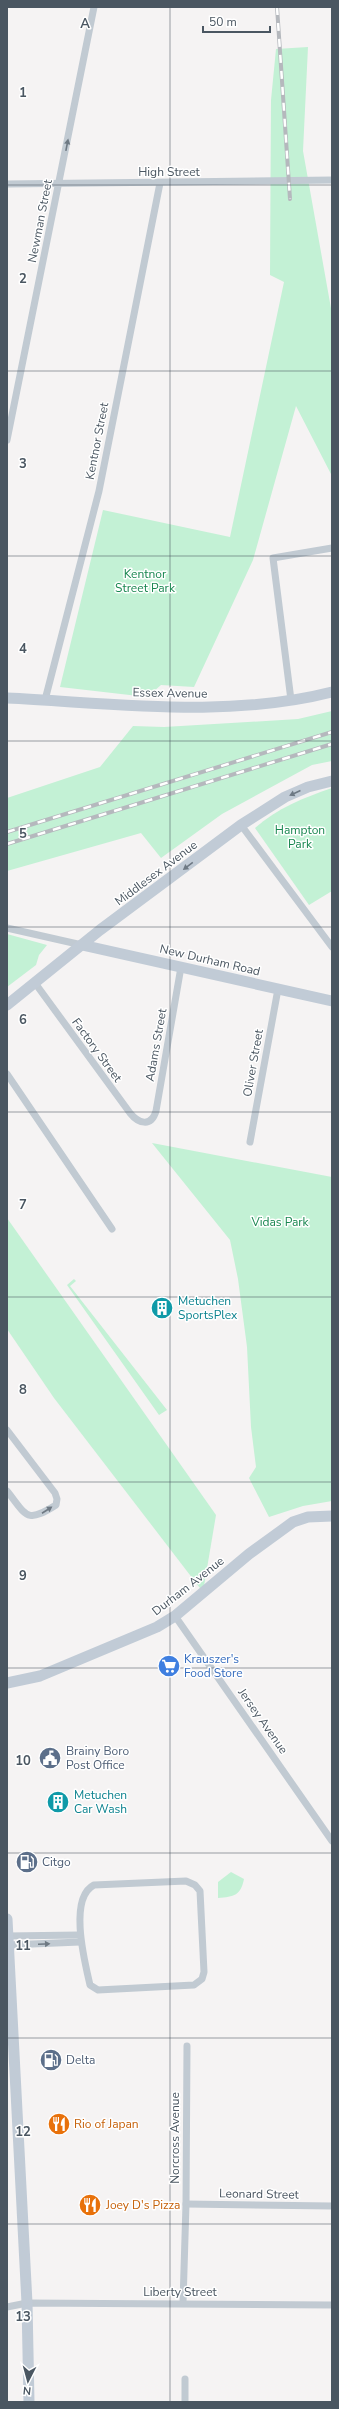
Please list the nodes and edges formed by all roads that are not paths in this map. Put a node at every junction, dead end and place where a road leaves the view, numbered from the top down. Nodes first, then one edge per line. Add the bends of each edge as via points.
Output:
1 (94, 7) edge
2 (332, 180) edge
3 (59, 183) junction
4 (160, 183) junction
5 (7, 184) edge
6 (7, 440) edge
7 (332, 548) edge
8 (332, 692) edge
9 (7, 698) edge
10 (45, 700) junction
11 (291, 700) junction
12 (332, 781) edge
13 (241, 825) junction
14 (7, 928) edge
15 (82, 945) junction
16 (332, 947) edge
17 (181, 967) junction
18 (35, 983) junction
19 (278, 989) junction
20 (332, 1001) edge
21 (7, 1005) edge
22 (7, 1074) edge
23 (147, 1122) joint
24 (250, 1142) dead end
25 (112, 1229) dead end
26 (7, 1430) edge
27 (7, 1491) edge
28 (332, 1516) edge
29 (175, 1616) junction
30 (7, 1683) edge
31 (332, 1841) edge
32 (7, 1919) edge
33 (80, 1938) junction
34 (8, 1941) edge
35 (187, 2046) dead end
36 (11, 2061) edge
37 (186, 2204) junction
38 (332, 2206) edge
39 (27, 2303) junction
40 (183, 2303) junction
41 (332, 2305) edge
42 (7, 2307) edge
43 (184, 2379) dead end
44 (29, 2402) edge
45 (185, 2402) edge

3 -> 1 street, Newman Street
2 - 4 street, High Street
3 - 4 street, High Street
3 - 5 street, High Street
3 - 6 street, Newman Street
4 - 10 street, Kentnor Street via 99,491
7 - 11 street via 274,558
8 - 11 street, Essex Avenue
9 - 10 street, Essex Avenue
10 - 11 street, Essex Avenue via 190,707
12 -> 13 street, Middlesex Avenue via 308,787 285,797
13 -> 15 street, Middlesex Avenue
13 - 16 street
14 - 15 street
15 - 17 street, New Durham Road
15 - 18 street, Middlesex Avenue
17 - 19 street, New Durham Road
17 - 23 street, Adams Street via 156,1111 153,1118
18 - 21 street, Middlesex Avenue
18 - 23 street, Factory Street via 130,1113 140,1122
19 - 20 street, New Durham Road
19 - 24 street, Oliver Street
22 - 25 street
27 -> 26 street via 27,1516 33,1517 56,1505 56,1493
28 - 29 street, Durham Avenue via 308,1517 293,1522 249,1554
29 - 30 street, Durham Avenue via 158,1627 98,1653 40,1676
29 - 31 street, Jersey Avenue
32 - 34 street
33 - 33 street via 90,1985 98,1990 194,1985 202,1979 204,1972 200,1891 186,1881 94,1885 88,1888 84,1895
33 - 34 street
34 - 36 street
35 - 37 street, Norcross Avenue
36 - 39 street
37 - 38 street, Leonard Street
37 - 40 street, Norcross Avenue
39 - 40 street, Liberty Street
39 - 42 street, Liberty Street
39 - 44 street
40 - 41 street, Liberty Street
43 - 45 street

